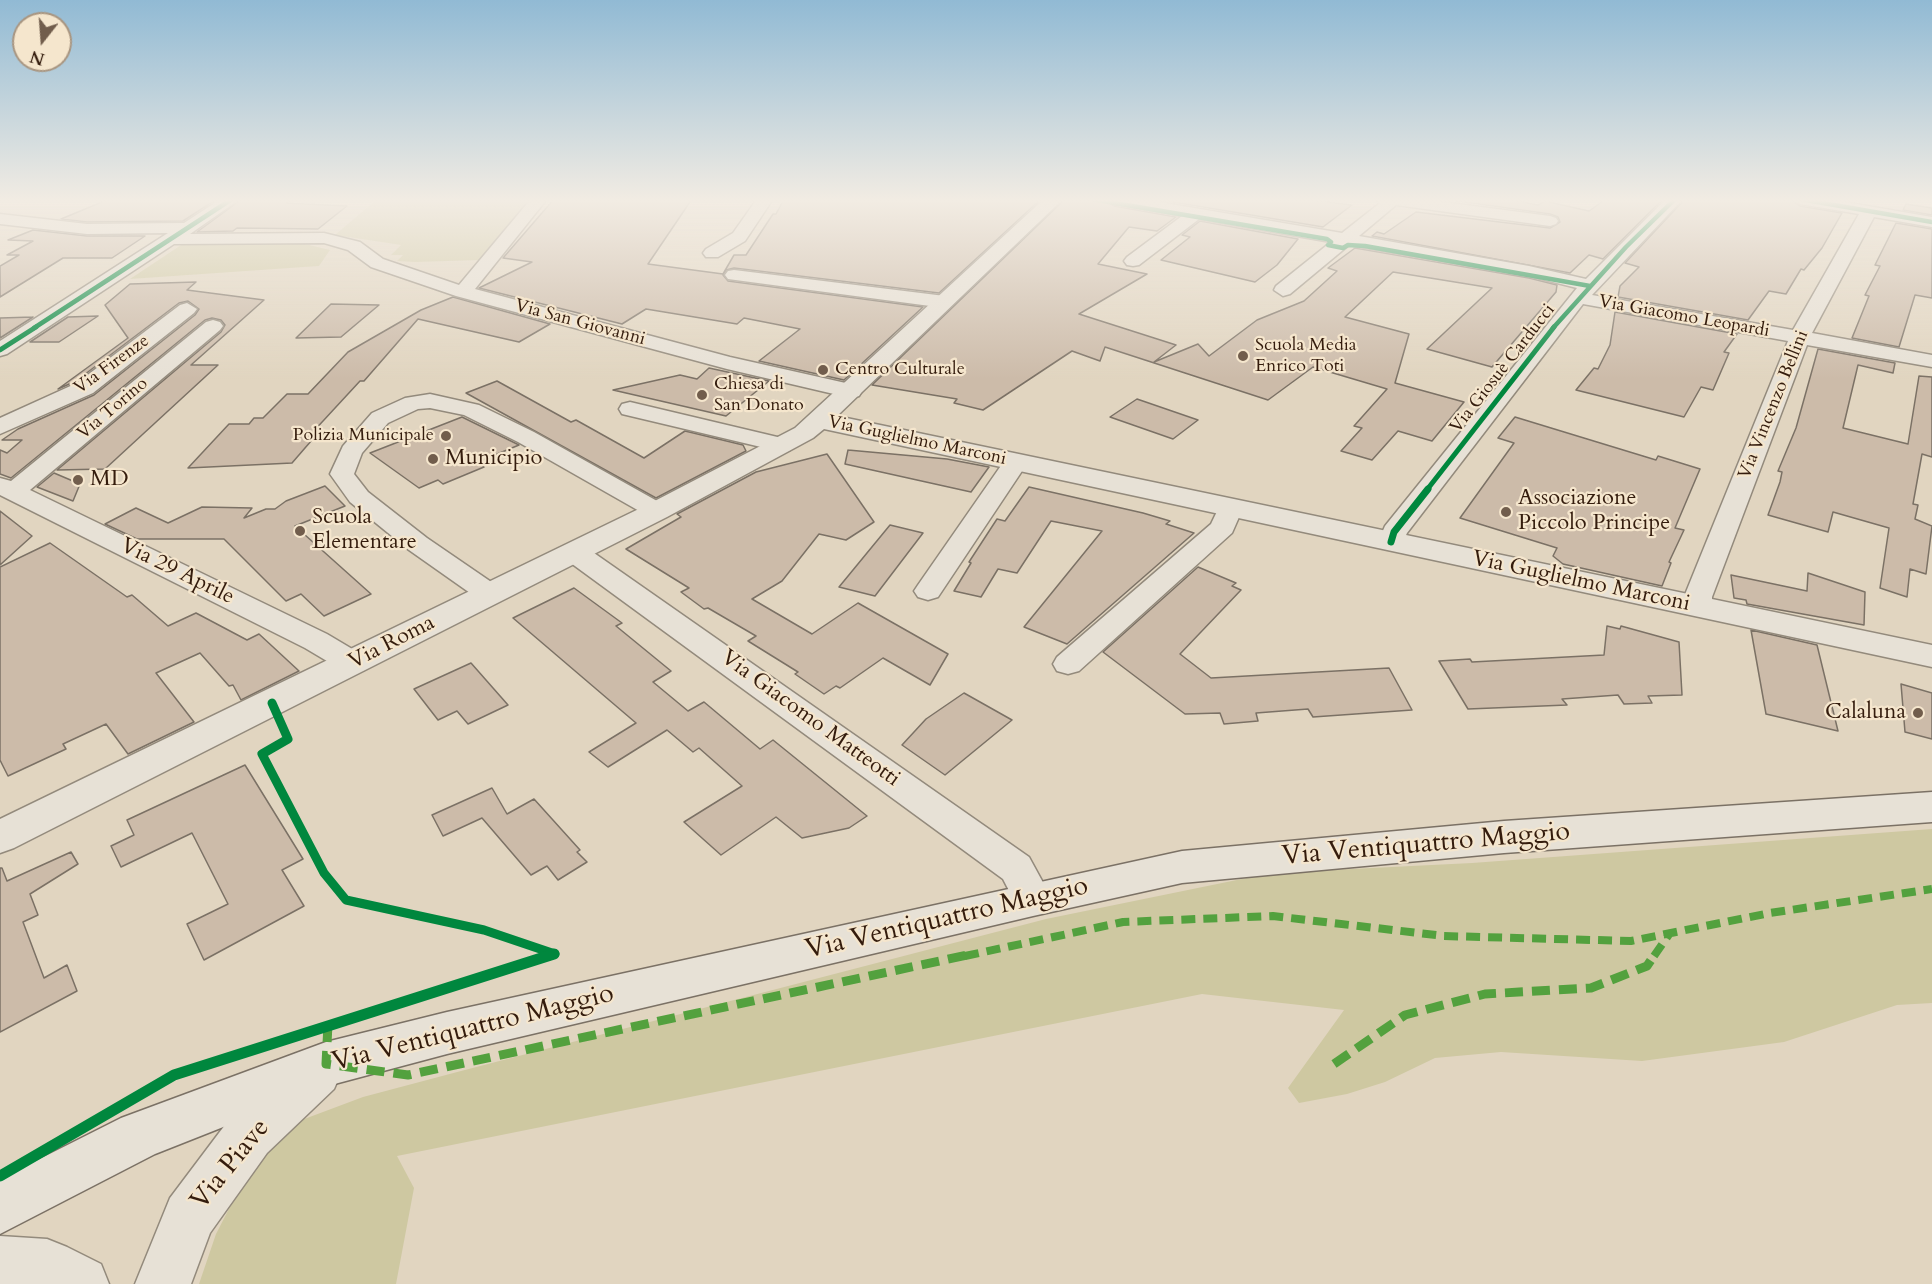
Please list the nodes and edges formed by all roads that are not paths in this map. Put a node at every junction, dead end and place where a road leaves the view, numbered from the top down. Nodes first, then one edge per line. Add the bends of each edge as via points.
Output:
1 (140, 259) edge
2 (371, 259) edge
3 (490, 259) edge
4 (991, 259) edge
5 (1136, 259) edge
6 (1321, 259) edge
7 (1461, 259) edge
8 (1616, 259) edge
9 (1837, 259) edge
10 (1133, 261) dead end
11 (734, 275) dead end
12 (1283, 290) dead end
13 (463, 292) junction
14 (1584, 292) junction
15 (945, 302) junction
16 (187, 309) dead end
17 (213, 326) dead end
18 (1799, 338) junction
19 (0, 350) edge
20 (1932, 361) edge
21 (851, 391) junction
22 (630, 409) dead end
23 (819, 420) junction
24 (0, 427) edge
25 (782, 445) junction
26 (1016, 462) junction
27 (7, 488) edge
28 (1230, 508) junction
29 (657, 511) junction
30 (1391, 542) junction
31 (574, 552) junction
32 (928, 591) dead end
33 (490, 594) junction
34 (1698, 607) junction
35 (1932, 656) edge
36 (353, 663) junction
37 (1068, 664) dead end
38 (1932, 807) edge
39 (0, 837) edge
40 (1033, 899) junction
41 (327, 1064) junction
42 (0, 1207) edge
43 (0, 1264) edge
44 (81, 1284) edge
45 (163, 1284) edge

1 - 19 street
2 - 13 street, Via San Giovanni
3 - 13 street
4 - 15 street, Via Roma
5 - 10 street
6 - 12 street
7 - 14 street, Via Giacomo Leopardi via 1528,271
8 - 14 street, Via Giosuè Carducci
9 - 18 street, Via Vincenzo Bellini
11 - 15 street
13 - 21 street, Via San Giovanni via 727,363
14 - 18 street, Via Giacomo Leopardi
14 - 30 street, Via Giosuè Carducci via 1394,532
15 - 21 street, Via Roma
16 - 24 street, Via Firenze via 85,388
17 - 27 street, Via Torino
18 - 20 street, Via Giacomo Leopardi
18 - 34 street, Via Vincenzo Bellini via 1698,597
21 - 23 street, Via Roma
22 - 25 street
23 - 25 street, Via Roma
23 - 26 street, Via Guglielmo Marconi
25 - 29 street, Via Roma
26 - 28 street, Via Guglielmo Marconi
26 - 32 street, Via Guglielmo Marconi
27 - 36 street, Via 29 Aprile
28 - 30 street, Via Guglielmo Marconi
28 - 37 street via 1222,527
29 - 31 street, Via Roma
29 - 33 street via 471,410 430,401 413,403 380,418 351,452 342,474 359,497
30 - 34 street, Via Guglielmo Marconi
31 - 33 street, Via Roma
31 - 40 street, Via Giacomo Matteotti via 1016,868
33 - 36 street, Via Roma
34 - 35 street, Via Guglielmo Marconi
36 - 39 street, Via Roma
38 - 40 street, Via Ventiquattro Maggio via 1504,837 1182,867
40 - 41 street, Via Ventiquattro Maggio
41 - 42 street, Via Ventiquattro Maggio via 139,1136
41 - 45 street, Via Piave via 249,1135 189,1217
43 - 44 street via 47,1267

